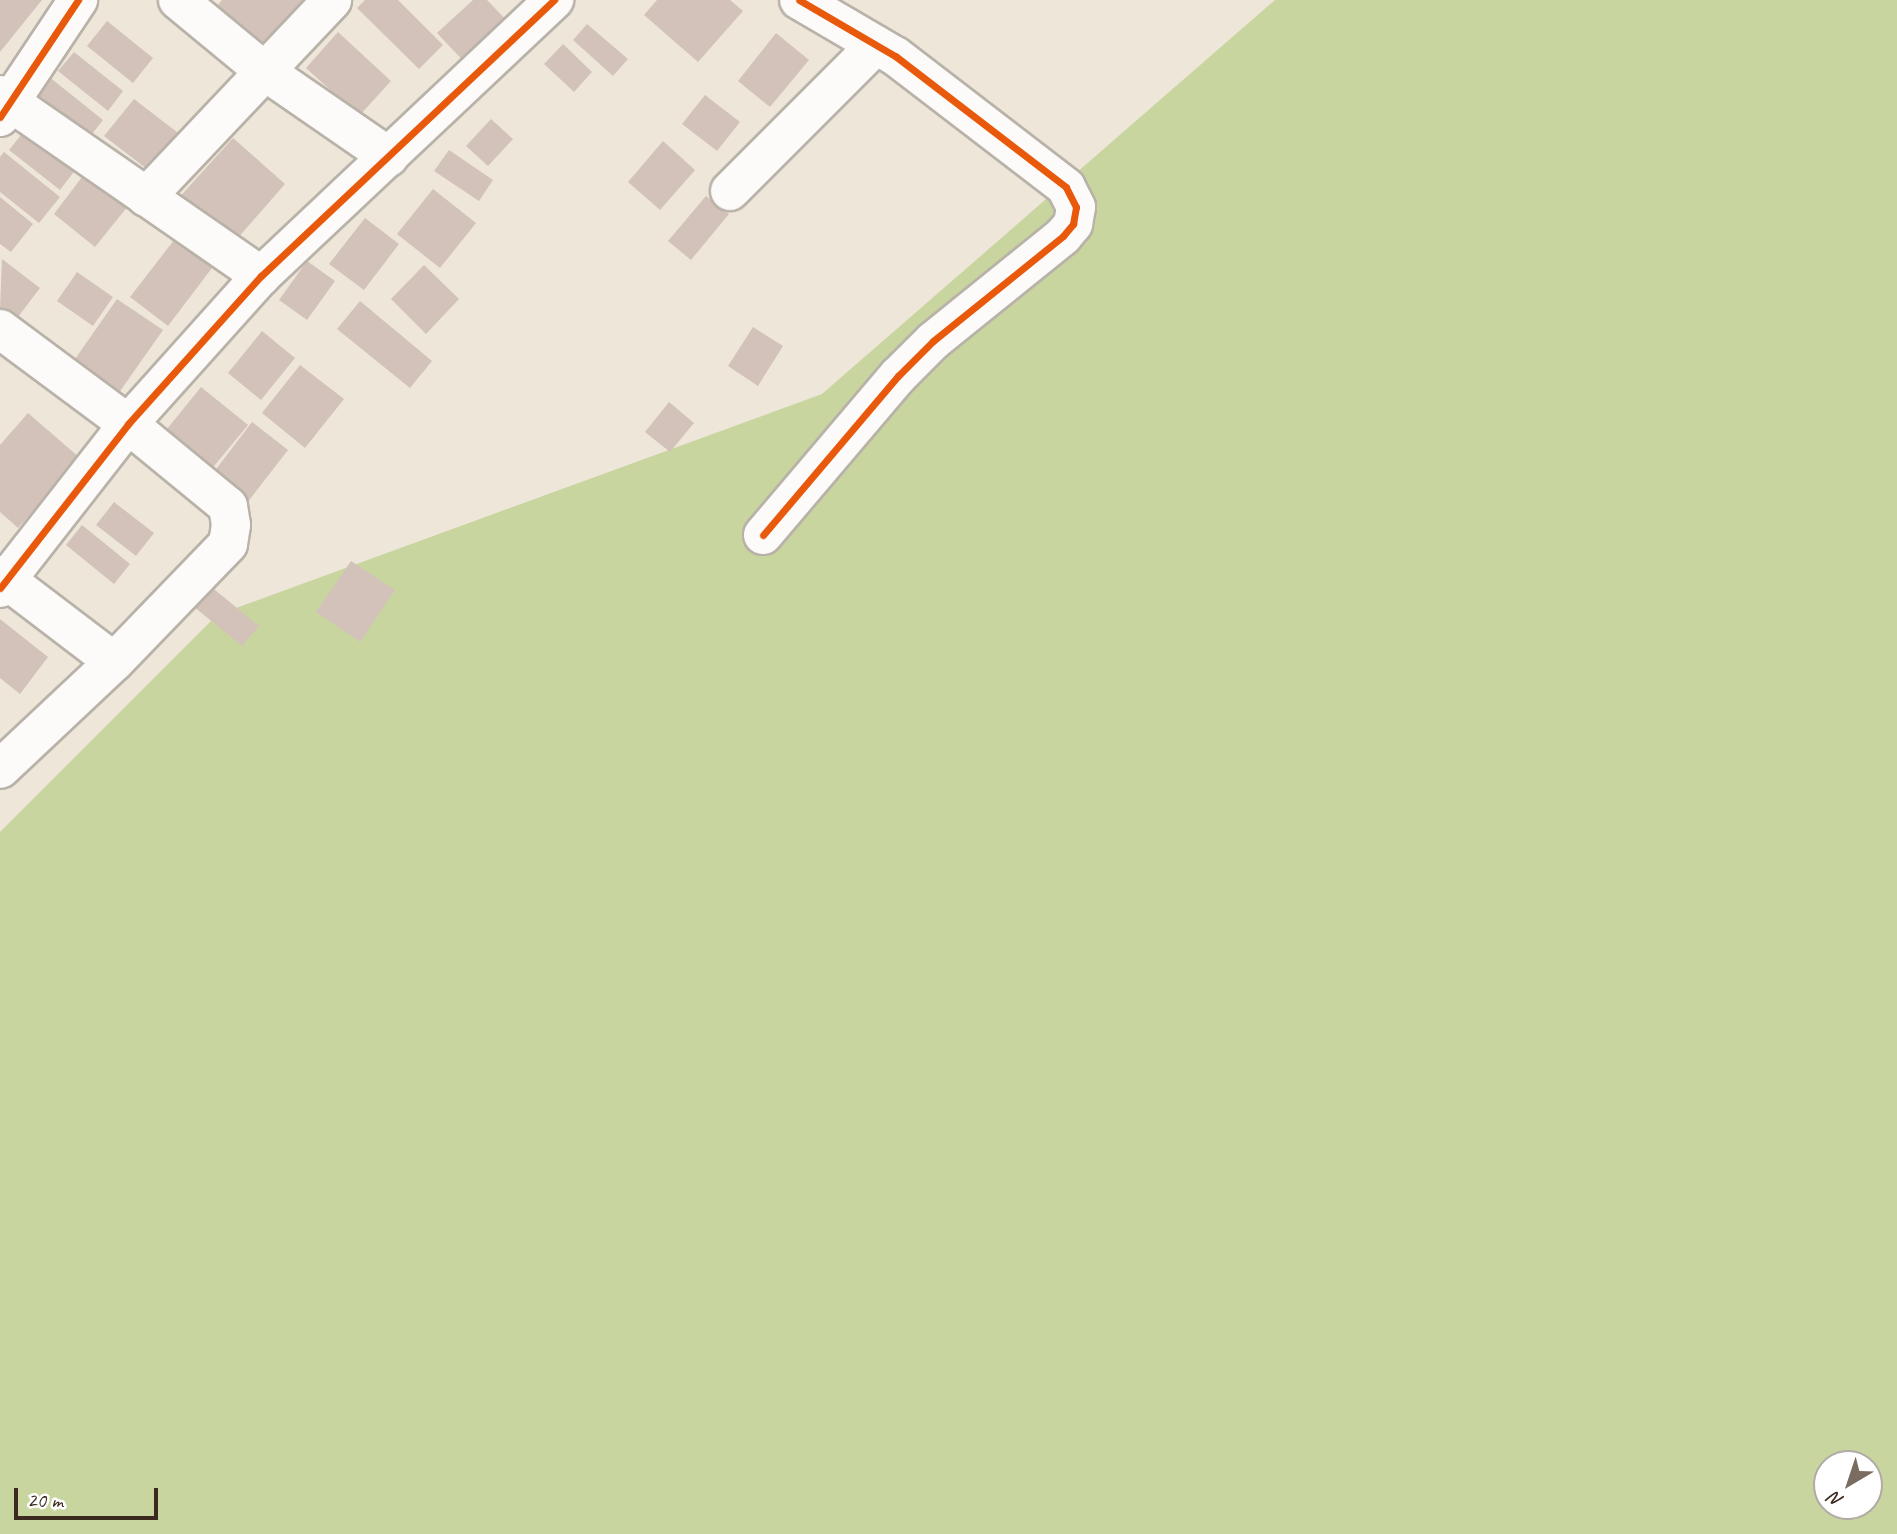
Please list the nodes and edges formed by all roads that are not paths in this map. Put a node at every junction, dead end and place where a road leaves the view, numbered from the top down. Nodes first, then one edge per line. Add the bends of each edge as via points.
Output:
1 (78, 0) edge
2 (178, 0) edge
3 (332, 0) edge
4 (554, 0) edge
5 (799, 0) edge
6 (876, 45) junction
7 (263, 70) junction
8 (3, 105) edge
9 (389, 158) junction
10 (730, 191) dead end
11 (146, 197) junction
12 (261, 276) junction
13 (0, 329) edge
14 (128, 424) junction
15 (763, 535) dead end
16 (3, 582) edge
17 (114, 662) junction
18 (0, 769) edge

1 - 8 street
2 - 7 street
3 - 7 street
4 - 9 street
5 - 6 street
6 - 10 street
6 - 15 street via 1066,187 1076,207 1073,224 898,376
7 - 9 street
7 - 11 street
8 - 11 street
9 - 12 street
11 - 12 street
12 - 14 street
13 - 14 street
14 - 16 street
14 - 17 street via 228,506 231,525 228,544
16 - 17 street
17 - 18 street

